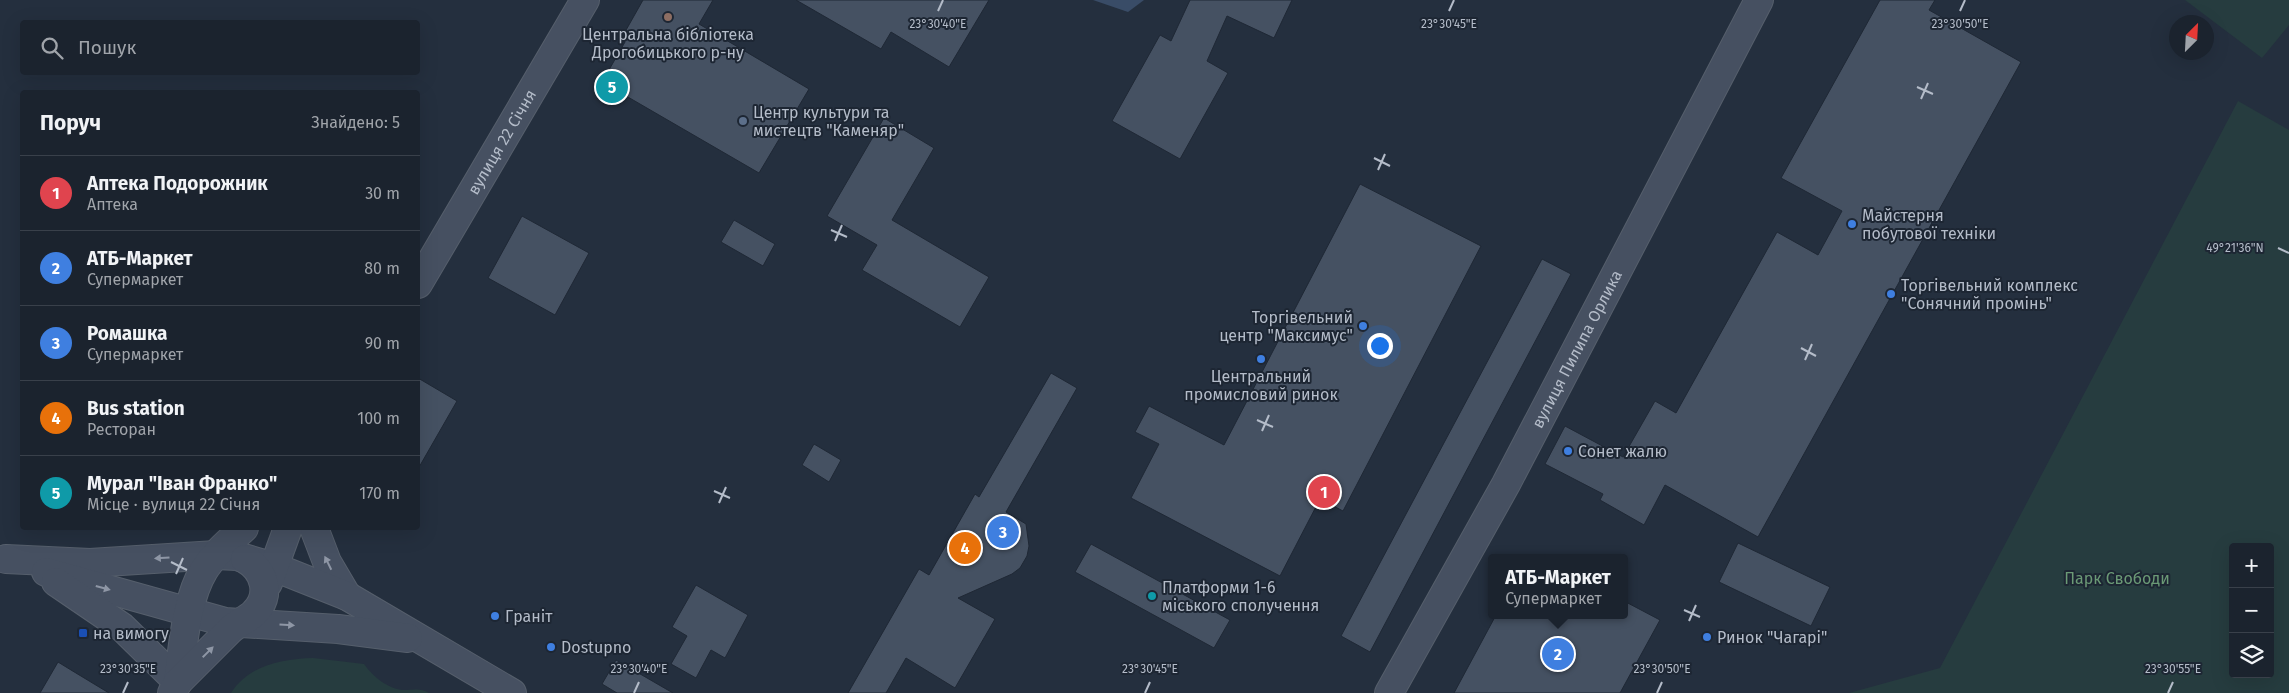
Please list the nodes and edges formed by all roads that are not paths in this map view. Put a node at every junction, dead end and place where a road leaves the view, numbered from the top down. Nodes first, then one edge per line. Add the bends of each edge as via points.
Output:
1 (585, 0) edge
2 (1759, 0) edge
3 (420, 281) edge
4 (243, 530) edge
5 (287, 530) edge
6 (315, 530) edge
7 (3, 557) edge
8 (219, 563) junction
9 (274, 567) junction
10 (39, 570) junction
11 (265, 594) junction
12 (347, 596) junction
13 (189, 611) junction
14 (228, 620) junction
15 (419, 639) junction
16 (175, 688) edge
17 (512, 693) edge
18 (1389, 693) edge

1 - 3 main road, вулиця 22 Січня
2 - 18 main road, вулиця Пилипа Орлика via 1506,484
4 - 8 main road
5 - 9 main road
12 -> 6 main road via 327,562
8 -> 7 main road via 90,563
7 - 10 main road
8 - 9 main road
8 - 11 main road via 253,563 263,577
8 - 13 main road
8 - 14 main road via 200,601 204,609
9 - 11 main road
9 - 12 main road
10 -> 13 main road
10 - 16 main road via 122,627 149,651
11 - 14 main road via 254,614
12 - 15 main road
13 - 14 main road
13 - 16 main road
14 -> 15 main road
16 -> 14 main road
15 - 17 main road

